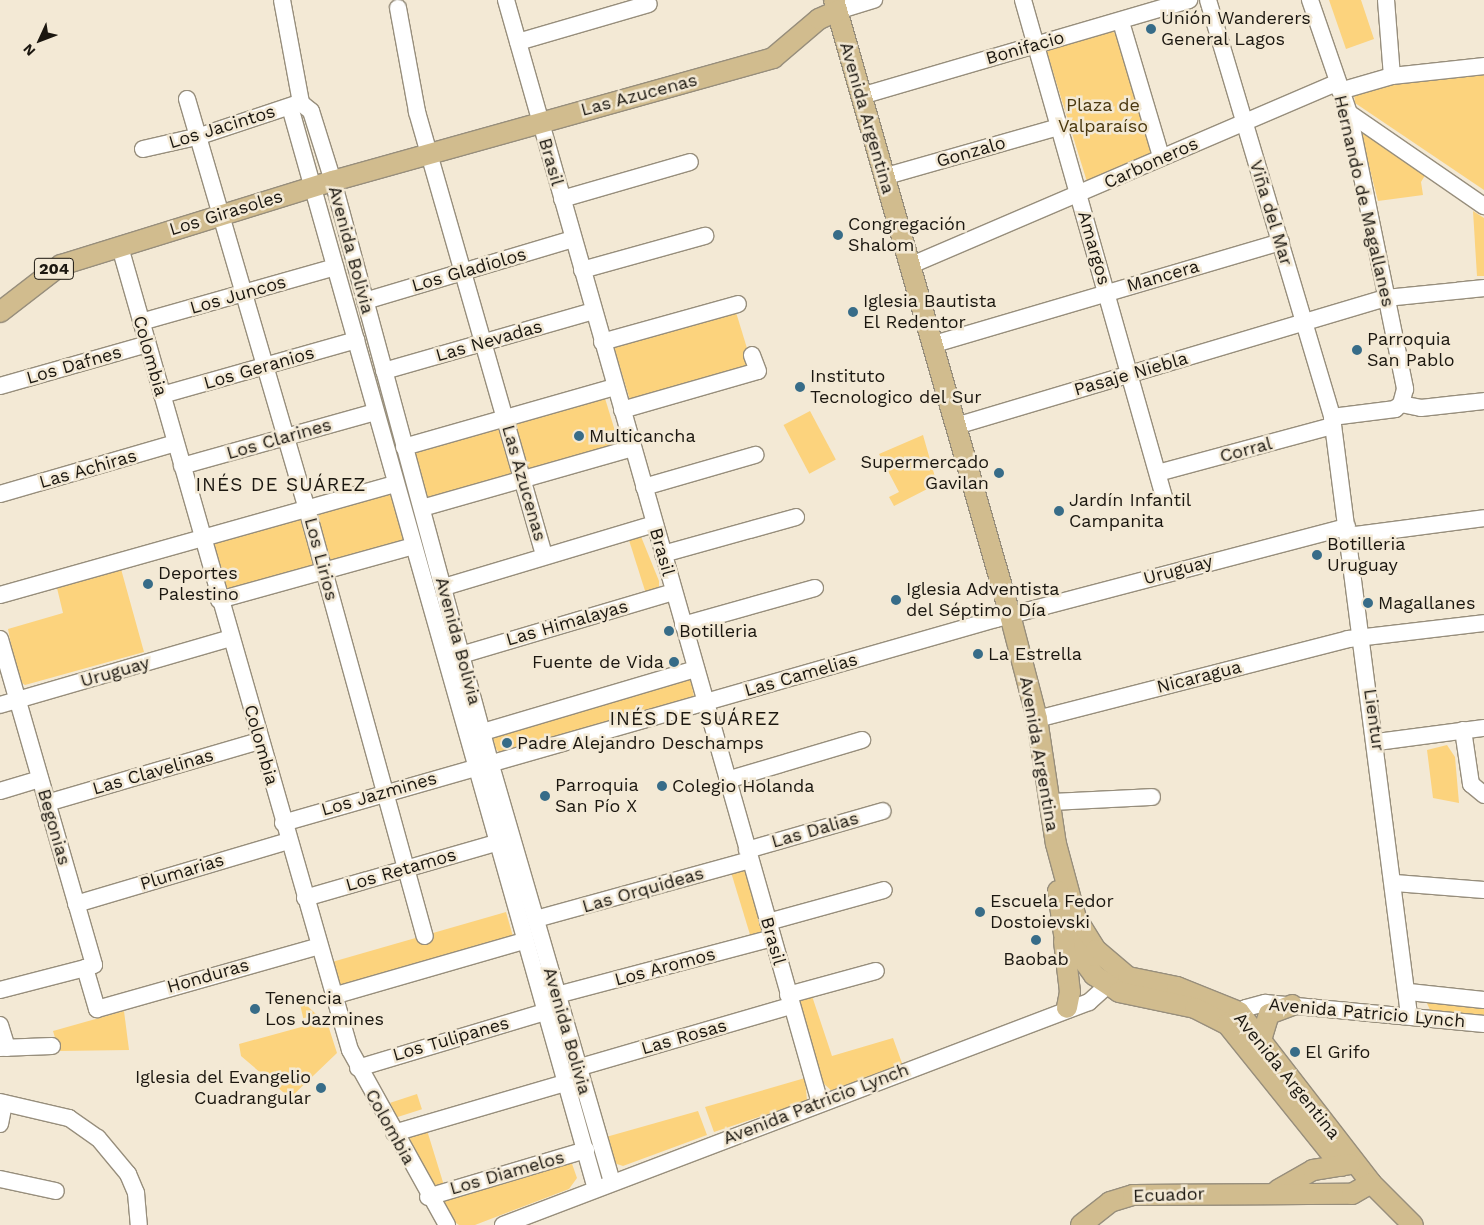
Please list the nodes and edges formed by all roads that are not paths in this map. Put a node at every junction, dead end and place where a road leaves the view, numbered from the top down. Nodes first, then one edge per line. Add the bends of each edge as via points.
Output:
1 (282, 0) edge
2 (506, 0) edge
3 (874, 0) edge
4 (1023, 0) edge
5 (1188, 0) edge
6 (1208, 0) edge
7 (1310, 0) edge
8 (1386, 0) edge
9 (649, 4) dead end
10 (836, 6) edge
11 (398, 8) dead end
12 (1121, 22) junction
13 (518, 42) junction
14 (1036, 44) junction
15 (1484, 66) edge
16 (1392, 76) junction
17 (1339, 87) junction
18 (861, 96) junction
19 (187, 98) dead end
20 (295, 105) junction
21 (1348, 113) junction
22 (540, 123) junction
23 (1244, 125) junction
24 (1059, 128) junction
25 (200, 136) junction
26 (143, 150) dead end
27 (428, 153) junction
28 (1161, 156) junction
29 (690, 162) dead end
30 (883, 177) junction
31 (333, 181) junction
32 (313, 187) junction
33 (1079, 195) junction
34 (562, 199) junction
35 (1484, 206) edge
36 (221, 214) junction
37 (705, 236) dead end
38 (573, 239) junction
39 (1281, 242) junction
40 (120, 247) junction
41 (909, 266) junction
42 (335, 268) junction
43 (582, 270) junction
44 (463, 272) junction
45 (1484, 288) edge
46 (1106, 292) junction
47 (244, 293) junction
48 (1386, 298) junction
49 (365, 301) junction
50 (738, 304) dead end
51 (593, 310) junction
52 (0, 312) edge
53 (141, 322) junction
54 (1306, 322) junction
55 (356, 340) junction
56 (483, 342) junction
57 (602, 342) junction
58 (147, 344) junction
59 (931, 345) junction
60 (752, 355) dead end
61 (266, 366) junction
62 (384, 371) junction
63 (1130, 374) junction
64 (0, 386) edge
65 (615, 387) junction
66 (162, 395) junction
67 (1484, 402) edge
68 (1401, 404) junction
69 (622, 410) junction
70 (376, 412) junction
71 (505, 418) junction
72 (1332, 422) junction
73 (956, 426) junction
74 (286, 436) junction
75 (175, 443) junction
76 (404, 447) junction
77 (632, 448) junction
78 (755, 455) dead end
79 (182, 466) junction
80 (1158, 473) junction
81 (523, 479) junction
82 (396, 484) junction
83 (644, 487) junction
84 (0, 494) edge
85 (1164, 497) dead end
86 (422, 508) junction
87 (307, 509) junction
88 (796, 517) dead end
89 (1484, 518) edge
90 (654, 524) junction
91 (1347, 532) junction
92 (202, 538) junction
93 (414, 546) junction
94 (544, 554) junction
95 (663, 554) junction
96 (324, 570) junction
97 (444, 587) junction
98 (815, 588) dead end
99 (674, 592) junction
100 (0, 595) edge
101 (219, 600) junction
102 (1010, 615) junction
103 (1484, 623) edge
104 (683, 625) junction
105 (1362, 637) junction
106 (230, 638) junction
107 (0, 639) edge
108 (461, 655) junction
109 (696, 669) junction
110 (18, 700) junction
111 (705, 702) junction
112 (0, 705) edge
113 (1037, 719) junction
114 (1484, 728) edge
115 (1463, 730) junction
116 (483, 732) junction
117 (862, 740) dead end
118 (259, 741) junction
119 (1377, 742) junction
120 (483, 764) junction
121 (40, 779) junction
122 (727, 780) junction
123 (0, 791) edge
124 (384, 791) junction
125 (1484, 795) edge
126 (1152, 797) dead end
127 (1050, 802) junction
128 (47, 803) junction
129 (883, 811) dead end
130 (284, 823) junction
131 (289, 841) junction
132 (496, 843) junction
133 (1056, 844) junction
134 (748, 855) junction
135 (406, 869) junction
136 (1395, 883) junction
137 (884, 890) dead end
138 (1484, 890) edge
139 (305, 898) junction
140 (76, 904) junction
141 (536, 920) junction
142 (768, 922) junction
143 (1064, 934) junction
144 (425, 936) dead end
145 (773, 938) junction
146 (524, 941) junction
147 (319, 946) junction
148 (85, 968) junction
149 (876, 971) dead end
150 (1115, 979) junction
151 (0, 990) edge
152 (1408, 992) junction
153 (557, 995) junction
154 (334, 996) junction
155 (1484, 1000) edge
156 (790, 1001) junction
157 (1292, 1005) junction
158 (1066, 1008) junction
159 (545, 1012) junction
160 (1409, 1015) junction
161 (1234, 1018) junction
162 (1484, 1024) edge
163 (0, 1025) edge
164 (1261, 1040) junction
165 (52, 1046) dead end
166 (4, 1048) edge
167 (358, 1068) junction
168 (577, 1068) junction
169 (565, 1084) junction
170 (2, 1103) edge
171 (820, 1103) junction
172 (0, 1124) edge
173 (394, 1133) junction
174 (1317, 1135) junction
175 (586, 1150) junction
176 (1348, 1164) junction
177 (1313, 1170) junction
178 (0, 1178) edge
179 (612, 1183) junction
180 (1366, 1187) junction
181 (596, 1189) junction
182 (56, 1191) dead end
183 (1266, 1192) junction
184 (428, 1197) junction
185 (139, 1225) edge
186 (447, 1225) edge
187 (503, 1225) edge
188 (1081, 1225) edge
189 (1395, 1225) edge
190 (1413, 1225) edge

1 - 20 street
2 - 13 street, Brasil
3 - 10 street
4 - 14 street, Amargos
5 - 12 street, Bonifacio
6 - 23 street, Viña del Mar
7 - 17 street, Hernando de Magallanes
8 - 16 street
9 - 13 street
10 - 18 main road, Avenida Argentina
10 - 22 main road, Las Azucenas via 772,58
11 - 27 street, Las Azucenas via 406,64
12 - 14 street, Bonifacio
12 - 28 street
13 - 22 street, Brasil
14 - 18 street, Bonifacio
14 - 24 street, Amargos
15 - 16 street, Carboneros
16 - 17 street, Carboneros
17 - 21 street, Hernando de Magallanes
17 - 23 street, Carboneros
18 - 30 main road, Avenida Argentina
19 - 25 street, Los Lirios
20 - 25 street, Los Jacintos
20 - 31 street, Avenida Bolivia via 311,111
20 - 32 street, Avenida Bolivia
21 - 35 street
21 - 48 street, Hernando de Magallanes
22 - 27 main road, Las Azucenas
22 - 34 street, Brasil
23 - 28 street, Carboneros
23 - 39 street, Viña del Mar
24 - 30 street, Gonzalo
24 - 33 street, Amargos
25 - 26 street, Los Jacintos
25 - 36 street, Los Lirios
27 - 31 main road, Las Azucenas
27 - 44 street, Las Azucenas
28 - 33 street, Carboneros
29 - 34 street
30 - 41 main road, Avenida Argentina
31 - 32 main road, Los Girasoles
31 - 49 street, Avenida Bolivia
32 - 36 main road, Los Girasoles
32 - 42 street, Avenida Bolivia
33 - 41 street, Carboneros
33 - 46 street, Amargos
34 - 38 street, Brasil
36 - 40 main road, Los Girasoles
36 - 47 street, Los Lirios
37 - 43 street
38 - 43 street, Brasil
38 - 44 street, Los Gladiolos
39 - 46 street, Mancera
39 - 54 street, Viña del Mar
40 - 52 main road, 204 via 61,265
40 - 53 street, Colombia
41 - 59 main road, Avenida Argentina
42 - 47 street, Los Juncos
42 - 55 street, Avenida Bolivia
43 - 51 street, Brasil
44 - 49 street, Los Gladiolos
44 - 56 street, Las Azucenas
45 - 48 street, Pasaje Niebla
46 - 59 street, Mancera
46 - 63 street, Amargos
47 - 53 street, Los Juncos
47 - 61 street, Los Lirios
48 - 54 street, Pasaje Niebla
48 - 68 street, Hernando de Magallanes via 1405,389
49 - 62 street, Avenida Bolivia
50 - 57 street
51 - 56 street, Las Nevadas
51 - 57 street, Brasil
53 - 58 street, Colombia
54 - 63 street, Pasaje Niebla
54 - 72 street, Viña del Mar
55 - 61 street, Los Geranios
55 - 70 street, Avenida Bolivia
56 - 62 street, Las Nevadas
56 - 71 street, Las Azucenas
57 - 65 street, Brasil
58 - 64 street, Los Dafnes
58 - 66 street, Colombia
59 - 73 main road, Avenida Argentina
60 - 69 street via 758,371
61 - 66 street, Los Geranios
61 - 74 street, Los Lirios
62 - 76 street, Avenida Bolivia
63 - 73 street, Pasaje Niebla
63 - 80 street, Amargos
65 - 69 street, Brasil
65 - 71 street
66 - 75 street, Colombia
67 - 68 street, Corral via 1421,408
68 - 72 street, Corral
69 - 77 street, Brasil
70 - 74 street, Los Clarines
70 - 82 street, Avenida Bolivia
71 - 76 street
71 - 81 street, Las Azucenas
72 - 80 street, Corral
72 - 91 street, Lientur
73 - 102 main road, Avenida Argentina
74 - 79 street, Los Clarines
74 - 87 street, Los Lirios
75 - 79 street, Colombia
75 - 84 street, Las Achiras
76 - 86 street, Avenida Bolivia
77 - 81 street
77 - 83 street, Brasil
78 - 83 street
79 - 92 street, Colombia
80 - 85 street, Amargos
81 - 86 street
81 - 94 street, Las Azucenas
82 - 87 street
82 - 93 street, Avenida Bolivia
83 - 90 street, Brasil
86 - 97 street, Avenida Bolivia
87 - 92 street
87 - 96 street, Los Lirios
88 - 95 street
89 - 91 street, Uruguay
90 - 94 street
90 - 95 street, Brasil
91 - 102 street, Uruguay
91 - 105 street, Lientur
92 - 100 street
92 - 101 street, Colombia
93 - 96 street
93 - 120 street, Avenida Bolivia
94 - 97 street
95 - 99 street, Brasil
96 - 101 street
96 - 124 street, Los Lirios
97 - 108 street, Avenida Bolivia
98 - 104 street
99 - 104 street, Brasil
99 - 108 street, Las Himalayas
101 - 106 street, Colombia
102 - 111 street, Las Camelias
102 - 113 main road, Avenida Argentina
103 - 105 street, Nicaragua
104 - 109 street, Brasil
105 - 113 street, Nicaragua
105 - 119 street, Lientur
106 - 110 street, Uruguay
106 - 118 street, Colombia
107 - 110 street, Begonias
108 - 116 street, Avenida Bolivia
109 - 111 street, Brasil
109 - 116 street
110 - 112 street, Uruguay
110 - 121 street, Begonias
111 - 120 street, Las Camelias
111 - 122 street, Brasil
113 - 127 main road, Avenida Argentina
114 - 115 street
115 - 119 street
115 - 125 street via 1471,784
116 - 120 street, Avenida Bolivia
117 - 122 street
118 - 128 street, Las Clavelinas
118 - 130 street, Colombia
119 - 136 street, Lientur
120 - 124 street, Los Jazmines
120 - 132 street, Avenida Bolivia
120 - 141 street, Avenida Bolivia
121 - 123 street
121 - 128 street, Begonias
122 - 134 street, Brasil
124 - 130 street, Los Jazmines
124 - 135 street, Los Lirios
126 - 127 street
127 - 133 main road, Avenida Argentina
128 - 140 street, Begonias
129 - 134 street, Las Dalias
130 - 131 street, Colombia
131 - 139 street, Colombia
131 - 140 street, Plumarias
132 - 135 street, Los Retamos
132 - 146 street, Avenida Bolivia
133 - 143 main road, Avenida Argentina
133 - 150 main road, Avenida Argentina via 1082,929
134 - 141 street, Las Orquideas
134 - 142 street, Brasil
135 - 139 street, Los Retamos
135 - 144 street, Los Lirios
136 - 138 street
136 - 152 street, Lientur
137 - 142 street
139 - 147 street, Colombia
140 - 148 street, Begonias via 94,964
141 - 153 street, Avenida Bolivia
142 - 145 street, Brasil
143 - 150 main road, Avenida Argentina via 1079,959
143 - 158 main road via 1070,992
145 - 153 street, Los Aromos
145 - 156 street, Brasil
146 - 154 street
146 - 159 street, Avenida Bolivia
147 - 148 street, Honduras via 97,1009
147 - 154 street, Colombia
148 - 151 street
149 - 156 street, Las Rosas
150 - 158 street, Avenida Patricio Lynch via 1089,1002
150 - 161 main road, Avenida Argentina via 1178,987 1211,998
152 - 155 street, Avenida Patricio Lynch
152 - 160 street, Lientur
153 - 168 street, Avenida Bolivia
154 - 167 street, Colombia
156 - 168 street, Las Rosas
156 - 171 street, Brasil
157 - 160 street, Avenida Patricio Lynch
157 - 161 street, Avenida Patricio Lynch via 1260,1003
157 - 164 main road via 1269,1014
158 - 171 street, Avenida Patricio Lynch
159 - 167 street, Los Tulipanes
159 - 169 street, Avenida Bolivia
160 - 162 street, Avenida Patricio Lynch
161 - 164 main road, Avenida Argentina
161 - 174 main road, Avenida Argentina
163 - 166 street
164 - 176 main road, Avenida Argentina
165 - 166 street
167 - 173 street, Colombia
168 - 179 street, Avenida Bolivia
169 - 173 street
169 - 175 street, Avenida Bolivia
170 - 172 street
170 - 185 street via 68,1118 98,1138 128,1174 136,1192
171 - 179 street, Avenida Patricio Lynch
173 - 184 street, Colombia
174 - 176 main road, Avenida Argentina
174 - 177 main road via 1320,1154
175 - 181 street, Avenida Bolivia
175 - 184 street, Los Diamelos
176 - 177 main road, Ecuador
176 - 180 main road
177 - 183 main road, Ecuador via 1284,1188
178 - 182 street
179 - 181 street, Avenida Patricio Lynch
180 - 183 main road, Ecuador
180 - 189 main road
180 - 190 main road
181 - 187 street, Avenida Patricio Lynch
183 - 188 main road, Ecuador via 1134,1195 1110,1202
184 - 186 street, Colombia

